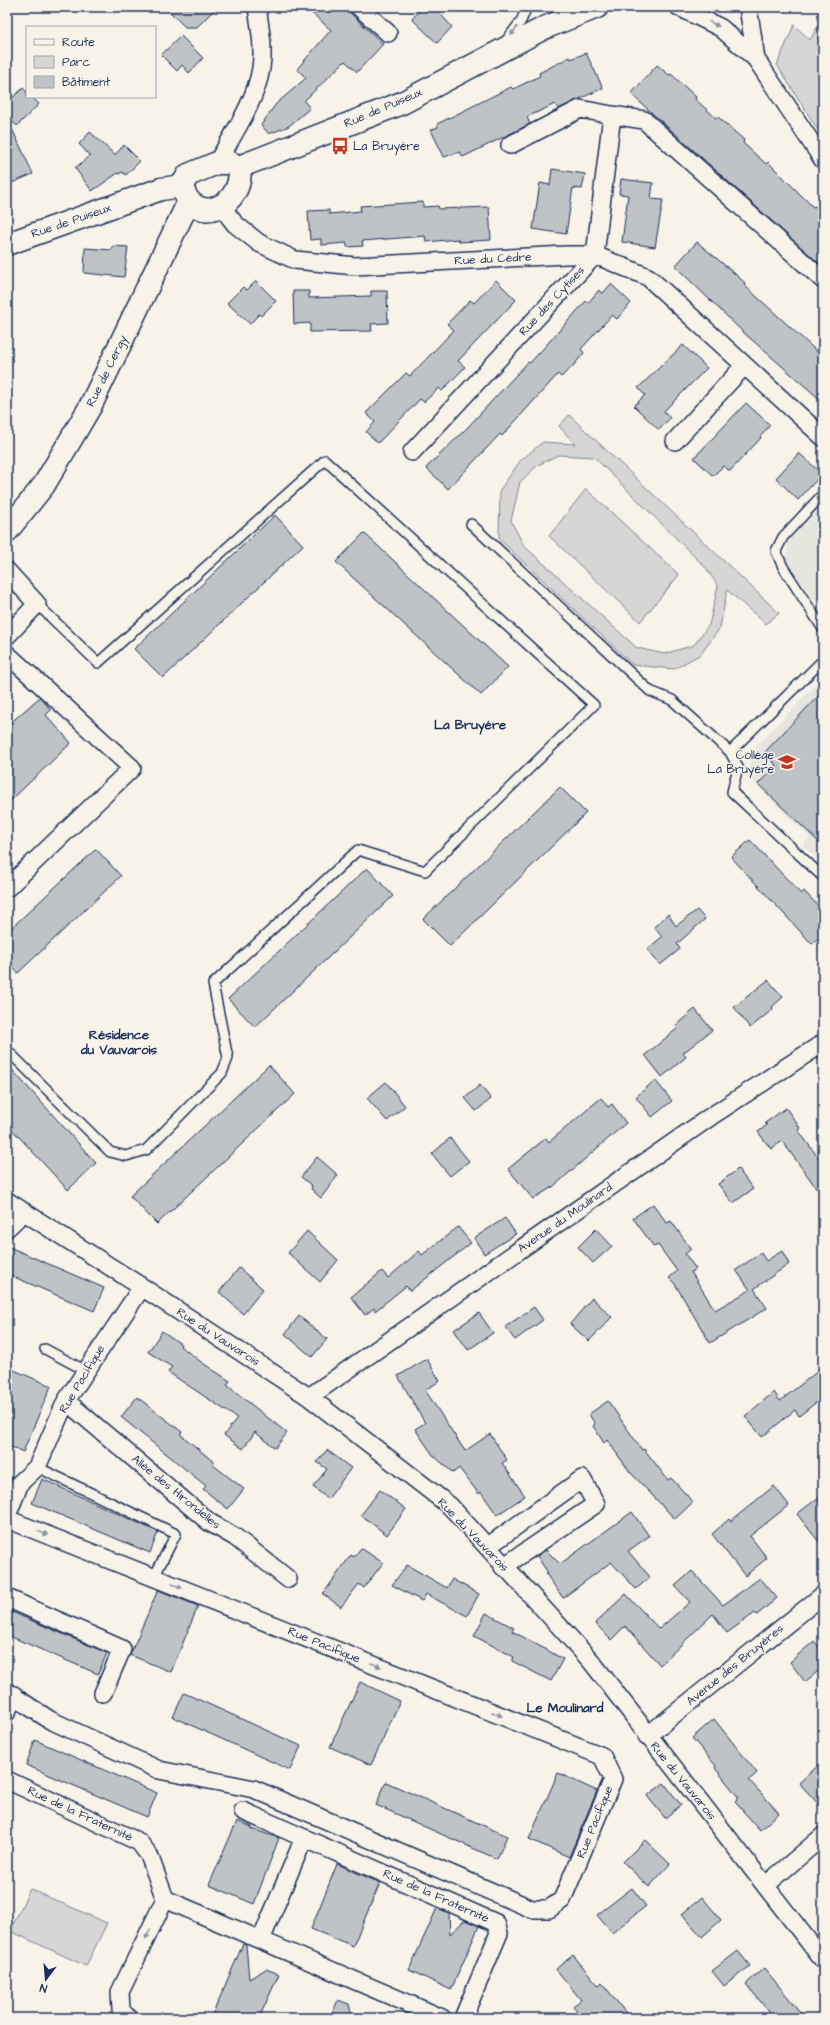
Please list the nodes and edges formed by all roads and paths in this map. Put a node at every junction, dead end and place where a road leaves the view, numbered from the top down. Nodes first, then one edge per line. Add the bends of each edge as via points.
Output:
1 (257, 7) edge
2 (360, 7) edge
3 (527, 7) edge
4 (557, 7) edge
5 (597, 7) edge
6 (679, 7) edge
7 (748, 7) edge
8 (544, 28) junction
9 (388, 33) dead end
10 (498, 54) junction
11 (756, 59) junction
12 (612, 114) junction
13 (510, 145) dead end
14 (823, 160) edge
15 (217, 163) junction
16 (239, 167) junction
17 (185, 193) junction
18 (221, 206) junction
19 (7, 244) edge
20 (596, 255) junction
21 (823, 280) edge
22 (744, 366) junction
23 (823, 437) edge
24 (675, 441) dead end
25 (412, 452) dead end
26 (823, 494) edge
27 (471, 524) dead end
28 (7, 531) edge
29 (7, 571) edge
30 (37, 604) junction
31 (823, 629) edge
32 (7, 636) edge
33 (7, 654) edge
34 (823, 660) edge
35 (730, 752) junction
36 (823, 877) edge
37 (7, 888) edge
38 (823, 1043) edge
39 (7, 1050) edge
40 (7, 1201) edge
41 (24, 1212) junction
42 (7, 1228) edge
43 (142, 1287) junction
44 (45, 1349) dead end
45 (86, 1371) junction
46 (308, 1397) junction
47 (66, 1401) junction
48 (37, 1467) junction
49 (7, 1518) edge
50 (487, 1547) junction
51 (504, 1566) junction
52 (154, 1577) junction
53 (288, 1579) dead end
54 (823, 1595) edge
55 (7, 1598) edge
56 (10, 1693) edge
57 (103, 1693) dead end
58 (7, 1712) edge
59 (647, 1736) junction
60 (7, 1780) edge
61 (243, 1811) dead end
62 (823, 1836) edge
63 (304, 1838) junction
64 (766, 1885) junction
65 (165, 1899) junction
66 (261, 1940) junction
67 (823, 1960) edge
68 (128, 2018) edge
69 (442, 2018) edge
70 (463, 2018) edge

1 - 15 street via 262,37 261,69 252,98
2 - 9 street
3 -> 10 lane via 521,21
4 - 8 street, Rue de Puiseux
5 - 8 street, Rue de Puiseux
6 -> 11 street via 721,28
7 - 11 street
8 - 10 street, Rue de Puiseux
10 - 16 street, Rue de Puiseux via 402,103
11 - 14 street
12 - 13 street via 580,109
12 - 20 street
12 - 21 street via 644,120
15 - 16 street via 231,163
15 - 17 street via 188,175
16 - 18 street via 240,176 235,194
17 - 18 street via 195,206 209,210
17 - 19 street, Rue de Puiseux via 161,189
17 - 28 street, Rue de Cergy via 90,407 44,485
18 - 20 street, Rue du Cèdre via 235,224 259,243 295,260 355,266 566,254
20 - 22 street, Rue du Cèdre via 648,277
20 - 25 street, Rue des Cytises
22 - 23 street, Rue du Cèdre
22 - 24 street
26 - 31 lane via 783,537 776,551 782,567
27 - 35 lane via 650,691 672,700
29 - 30 street
30 - 32 street
30 - 39 lane via 98,663 326,460 594,705 425,871 358,850 213,984 228,1058 222,1073 146,1150 126,1156 110,1152
33 - 37 street via 132,768
34 - 35 lane
35 - 36 lane via 738,767 732,792
38 - 46 street, Avenue du Moulinard via 710,1117
40 - 41 street, Rue du Vauvarois
41 - 42 street
41 - 43 street, Rue du Vauvarois
43 - 45 street, Rue Pacifique
43 - 46 street, Rue du Vauvarois
44 - 45 lane
45 - 47 street, Rue Pacifique
46 - 50 street, Rue du Vauvarois via 450,1506
47 - 48 street, Rue Pacifique
47 - 53 street, Allée des Hirondelles via 209,1522 235,1537
48 - 49 street, Rue Pacifique via 20,1483
48 - 52 lane via 176,1534
49 -> 52 street, Rue Pacifique
50 - 51 street, Rue du Vauvarois
50 - 51 street via 582,1479 596,1504
51 - 59 street, Rue du Vauvarois via 590,1661
52 -> 56 street, Rue Pacifique via 602,1756 613,1779 562,1900 549,1909 532,1909 254,1789 159,1770 50,1720
54 - 59 street, Avenue des Bruyères
55 - 57 street via 122,1649
56 - 58 street
59 - 64 street, Rue du Vauvarois
60 - 65 street, Rue de la Fraternité via 140,1842 149,1855
61 - 63 street, Rue de la Fraternité
62 - 64 street
63 - 66 street
63 - 70 street, Rue de la Fraternité via 496,1923 499,1933
64 - 67 street, Rue du Vauvarois
65 - 66 street
65 -> 68 street via 120,1992 121,2010
66 - 69 street

